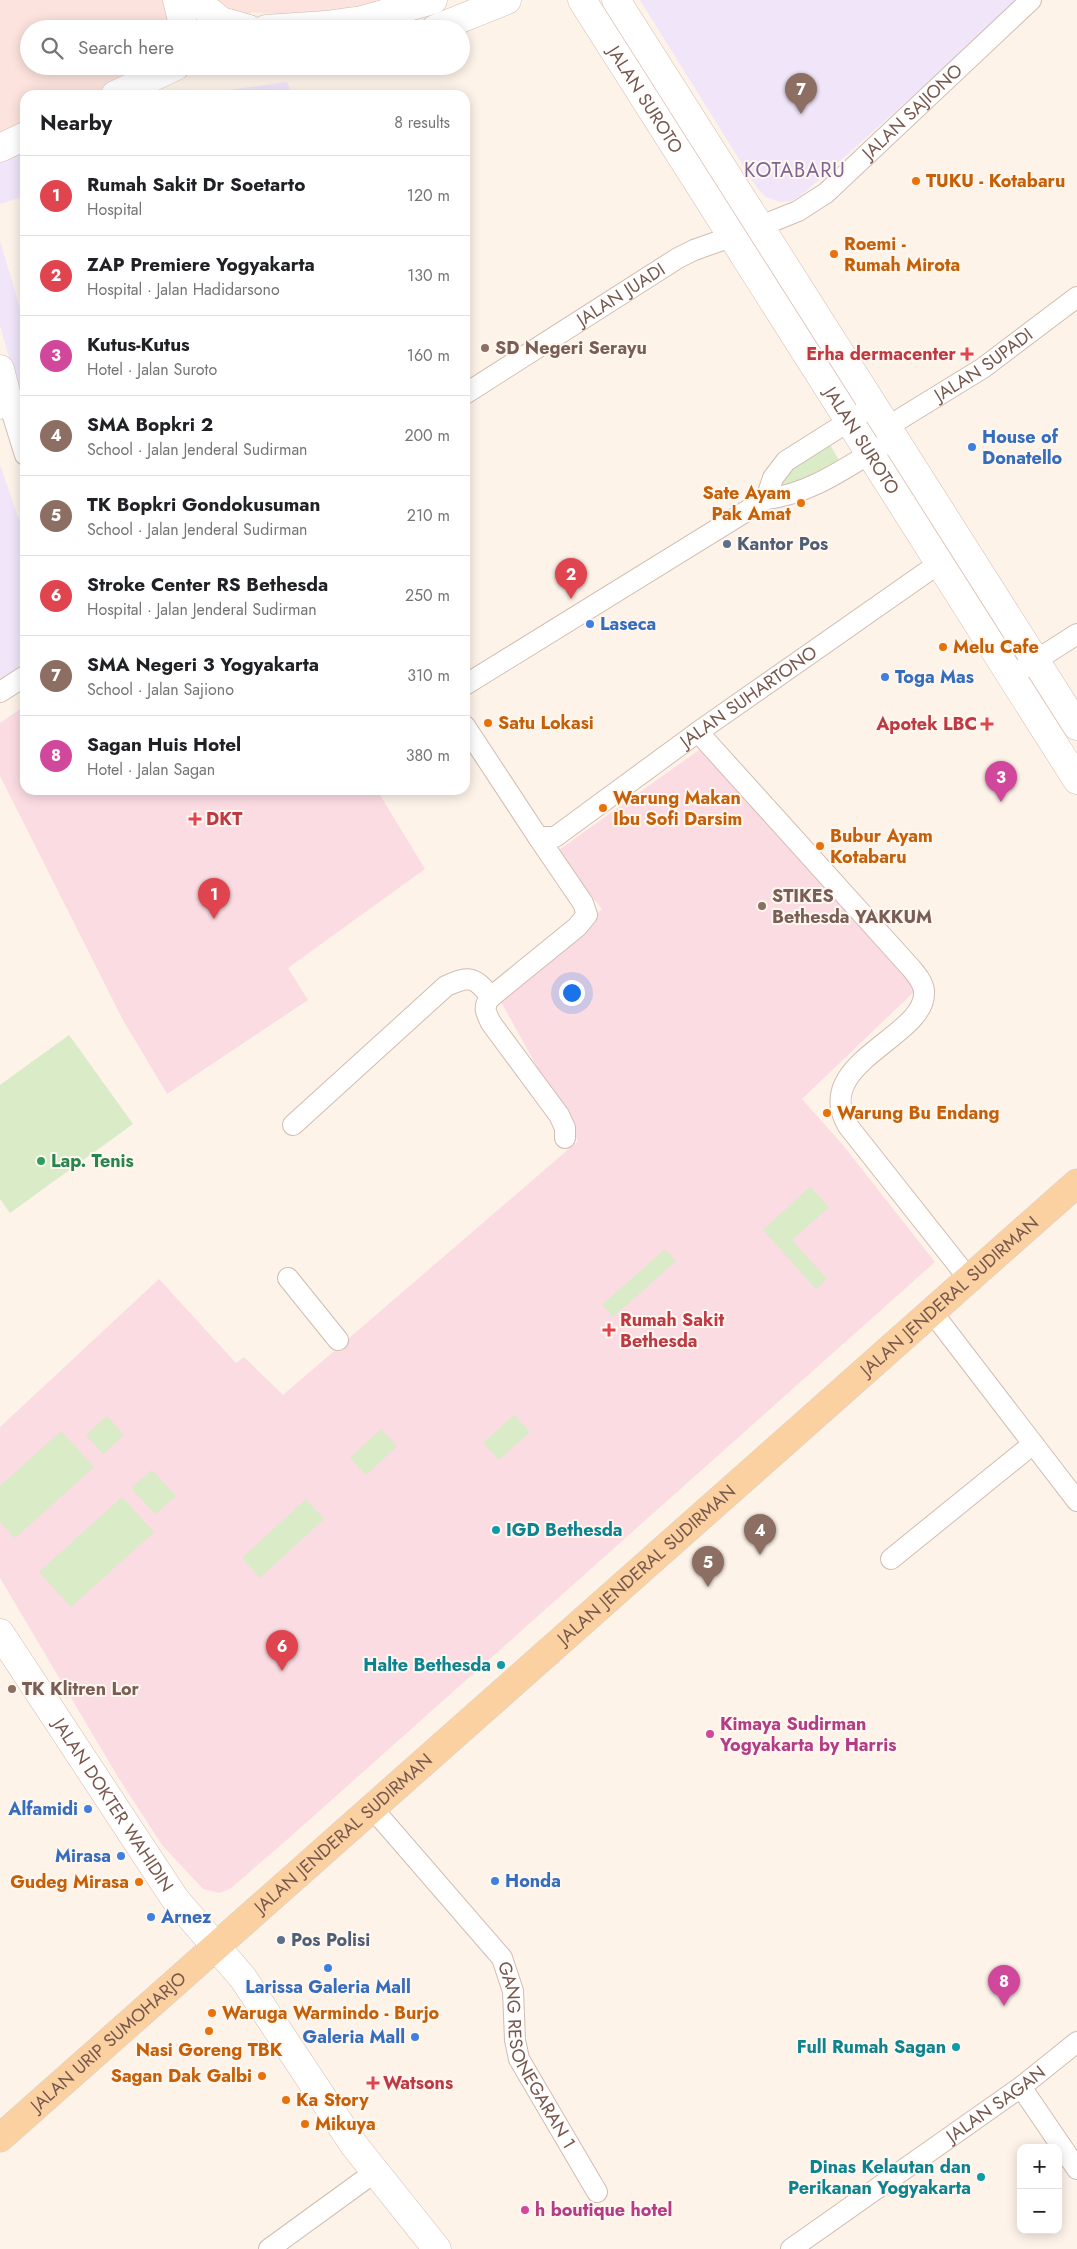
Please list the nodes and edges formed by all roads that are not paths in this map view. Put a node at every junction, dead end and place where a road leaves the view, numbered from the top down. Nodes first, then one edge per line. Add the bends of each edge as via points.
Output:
1 (177, 0) edge
2 (195, 0) edge
3 (433, 0) edge
4 (507, 0) edge
5 (582, 0) edge
6 (616, 0) edge
7 (1031, 0) edge
8 (182, 20) edge
9 (220, 20) edge
10 (362, 20) edge
11 (457, 20) edge
12 (157, 75) edge
13 (126, 90) edge
14 (20, 138) edge
15 (0, 148) edge
16 (760, 226) junction
17 (731, 237) junction
18 (1077, 297) edge
19 (0, 369) edge
20 (470, 391) edge
21 (4, 402) edge
22 (848, 421) junction
23 (884, 424) junction
24 (20, 442) edge
25 (868, 453) junction
26 (766, 499) junction
27 (938, 564) junction
28 (1077, 634) edge
29 (1034, 661) junction
30 (1010, 676) junction
31 (20, 679) edge
32 (470, 682) edge
33 (0, 692) edge
34 (1077, 726) edge
35 (698, 732) junction
36 (470, 734) edge
37 (1077, 780) edge
38 (538, 837) junction
39 (491, 997) junction
40 (293, 1125) dead end
41 (565, 1138) dead end
42 (1077, 1183) edge
43 (288, 1278) dead end
44 (969, 1279) junction
45 (932, 1312) junction
46 (338, 1340) dead end
47 (1033, 1444) junction
48 (1077, 1501) edge
49 (891, 1559) dead end
50 (0, 1633) edge
51 (373, 1808) junction
52 (216, 1948) junction
53 (1077, 2042) edge
54 (1021, 2087) junction
55 (0, 2138) edge
56 (1077, 2169) edge
57 (375, 2172) junction
58 (597, 2192) dead end
59 (269, 2249) edge
60 (437, 2249) edge
61 (792, 2249) edge

1 - 8 main road
2 - 9 main road
3 - 10 main road
4 - 11 main road
5 - 17 main road, JALAN SUROTO
6 - 16 main road, JALAN SUROTO
7 - 16 street, JALAN SAJIONO via 826,193 798,212
12 - 13 main road
14 - 15 main road
16 - 17 main road
16 - 23 main road, JALAN SUROTO
17 - 20 street, JALAN JUADI via 678,258
17 - 22 main road, JALAN SUROTO
18 - 23 street, JALAN SUPADI via 983,368
19 - 21 main road
21 - 24 street
22 - 23 street
22 - 25 main road, JALAN SUROTO
22 - 26 street via 786,461 773,478
23 - 25 street
23 - 29 main road, JALAN SUROTO
25 - 26 street via 812,488
25 - 27 main road, JALAN SUROTO
26 - 32 street
27 - 30 main road, JALAN SUROTO
27 - 35 street, JALAN SUHARTONO
28 - 29 street
29 - 30 street
29 - 34 main road, JALAN SUROTO
30 - 37 main road, JALAN SUROTO
31 - 33 street
35 - 38 street, JALAN SUHARTONO via 562,834 555,838
35 - 44 street via 922,984 921,1008 857,1067 844,1089 842,1111 848,1126
36 - 38 street
38 - 39 street via 583,903 587,915 578,927
39 - 40 street via 472,979 462,978 446,986
39 - 41 street via 485,1008 491,1023 559,1115 565,1128
42 - 44 main road, JALAN JENDERAL SUDIRMAN
43 - 46 street
44 - 45 main road, JALAN JENDERAL SUDIRMAN
45 - 47 street
45 - 51 main road, JALAN JENDERAL SUDIRMAN
47 - 48 street
47 - 49 street
50 - 52 main road, JALAN DOKTER WAHIDIN via 174,1899
51 - 52 main road, JALAN JENDERAL SUDIRMAN
51 - 58 street, GANG RESONEGARAN 1 via 502,1958 513,1991 519,2059
52 - 55 main road, JALAN URIP SUMOHARJO
52 - 57 main road, JALAN DOKTER WAHIDIN via 243,1978
53 - 54 street, JALAN SAGAN
54 - 56 street
54 - 61 street, JALAN SAGAN
57 - 59 street
57 - 60 main road, JALAN DOKTER WAHIDIN

